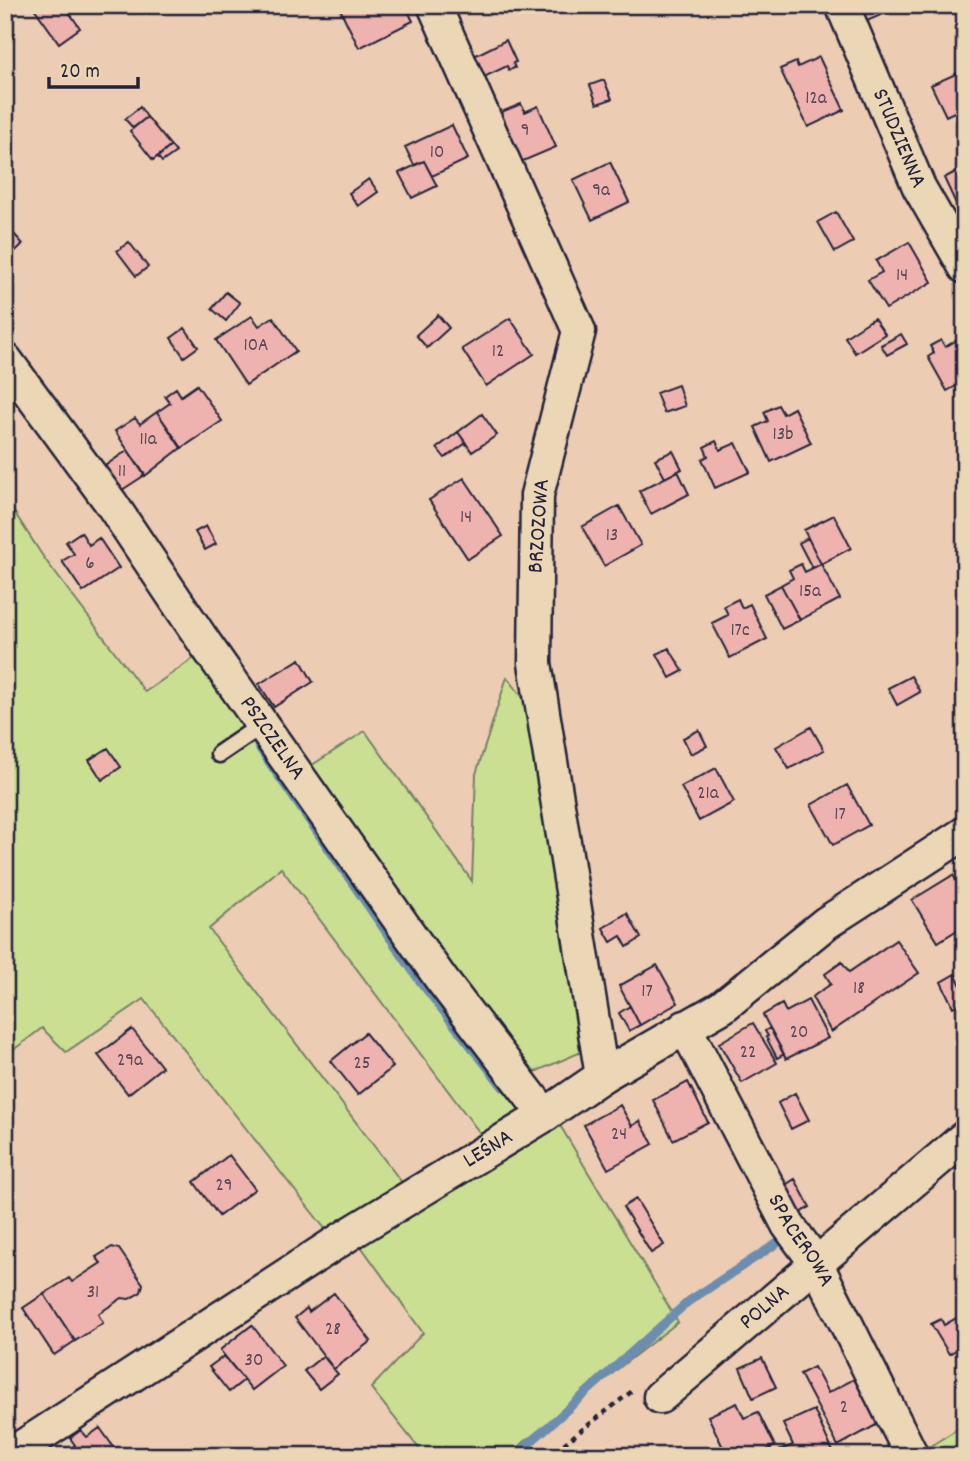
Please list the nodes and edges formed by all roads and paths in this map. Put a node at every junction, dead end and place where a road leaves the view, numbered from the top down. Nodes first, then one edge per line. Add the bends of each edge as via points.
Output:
1 (434, 5) edge
2 (842, 5) edge
3 (965, 267) edge
4 (5, 359) edge
5 (263, 724) junction
6 (219, 754) dead end
7 (965, 834) edge
8 (685, 1027) junction
9 (602, 1076) junction
10 (545, 1115) junction
11 (965, 1137) edge
12 (816, 1263) junction
13 (660, 1397) dead end
14 (619, 1400) dead end
15 (8, 1456) edge
16 (548, 1456) edge
17 (912, 1456) edge

1 - 9 street, BRZOZOWA via 579,331 537,495 535,663
2 - 3 street, STUDZIENNA via 919,187
4 - 5 street, PSZCZELNA
5 - 6 lane
5 - 10 street, PSZCZELNA via 441,979
7 - 8 street, LEŚNA via 826,923 722,1007
8 - 9 street, LEŚNA
8 - 12 street, SPACEROWA via 788,1225
9 - 10 street, LEŚNA
10 - 15 street, LEŚNA via 351,1233
11 - 12 street, POLNA
12 - 13 street, POLNA
12 - 17 street, SPACEROWA
14 - 16 path

